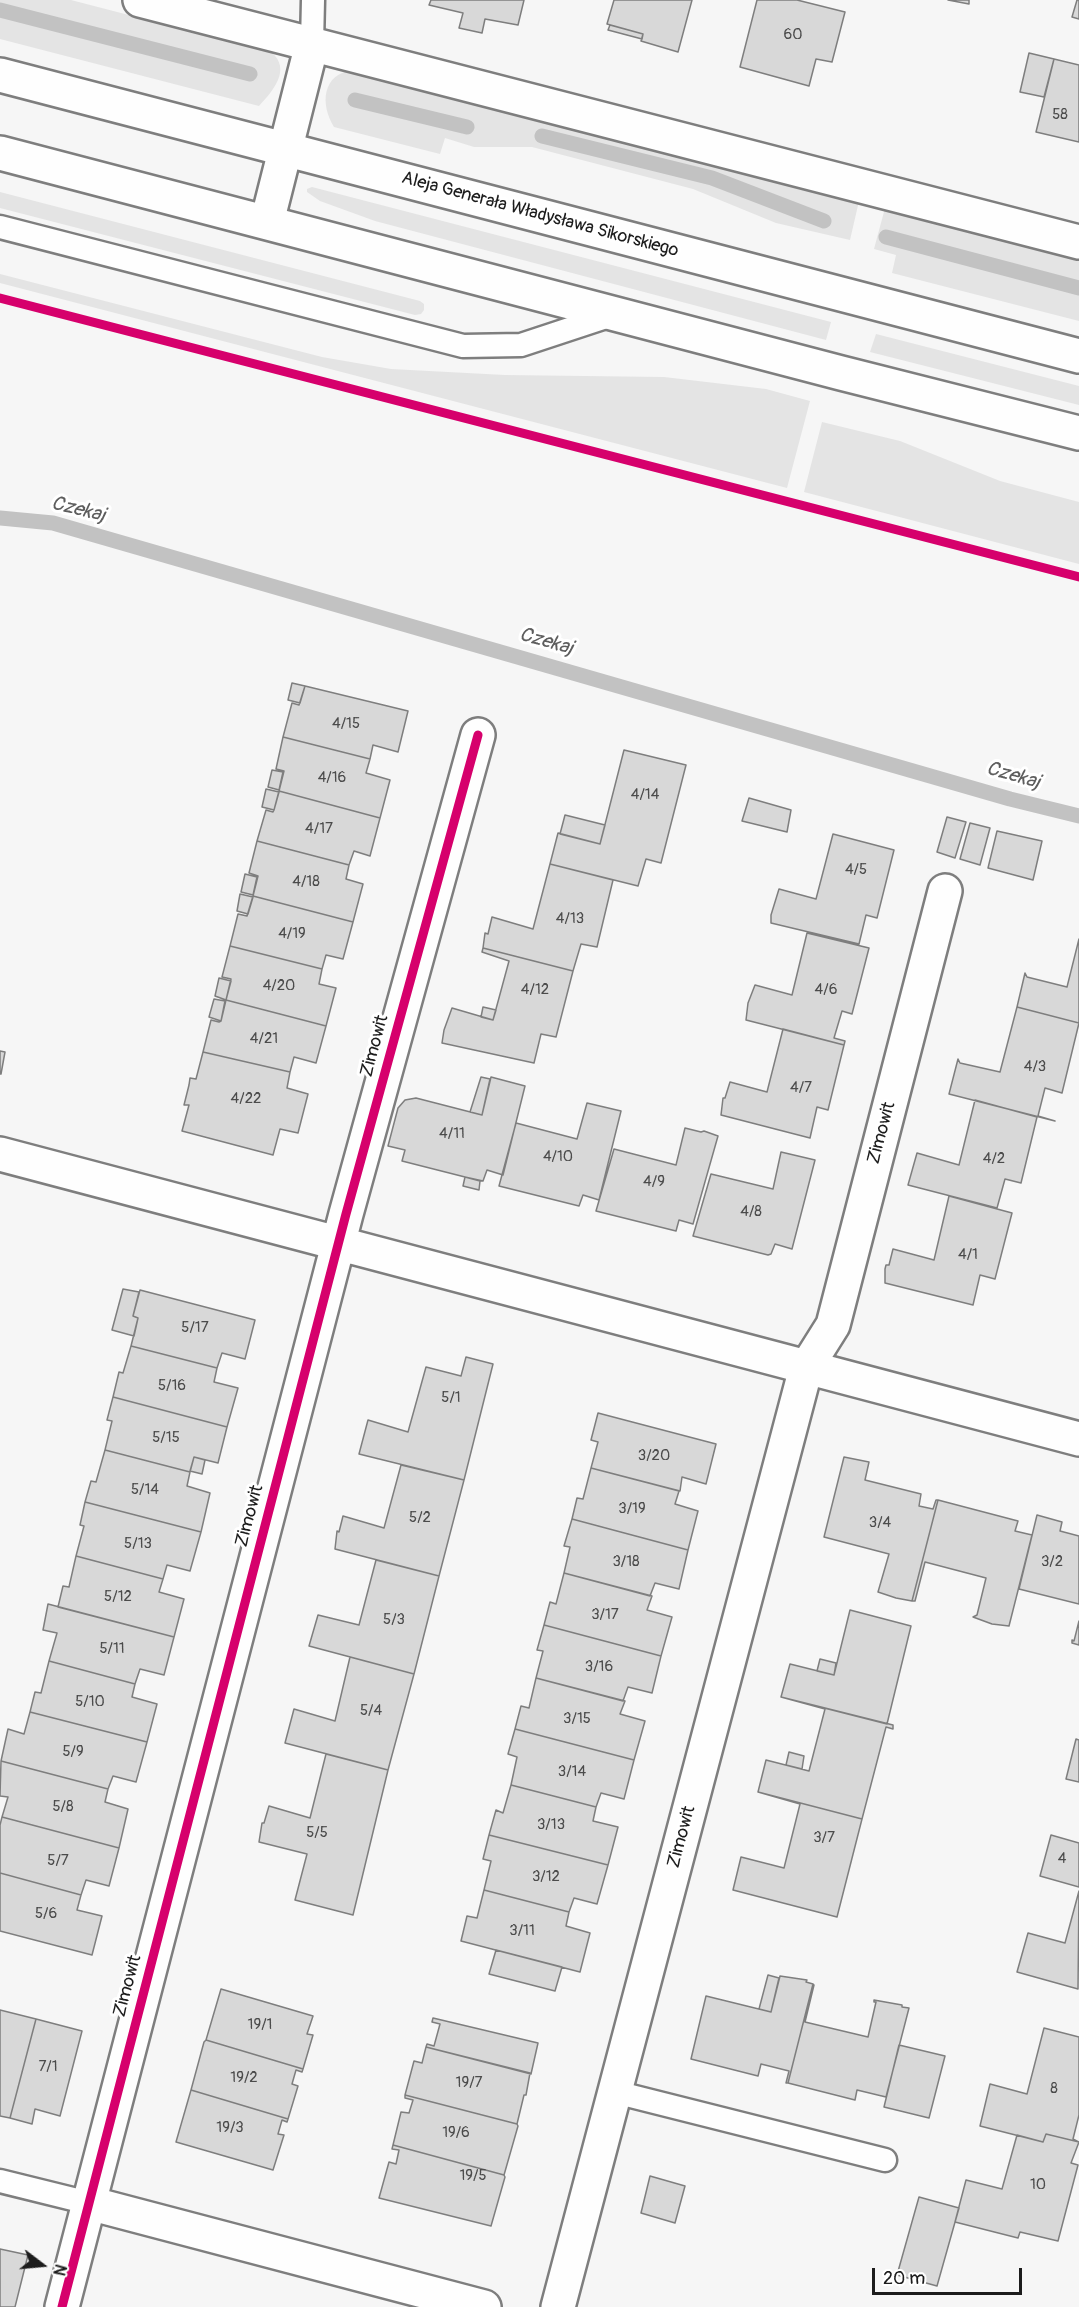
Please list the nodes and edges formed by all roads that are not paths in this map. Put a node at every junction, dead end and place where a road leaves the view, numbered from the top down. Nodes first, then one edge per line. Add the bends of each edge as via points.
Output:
1 (140, 0) edge
2 (313, 0) edge
3 (312, 44) junction
4 (0, 75) edge
5 (284, 148) junction
6 (0, 153) edge
7 (267, 222) junction
8 (0, 227) edge
9 (1079, 242) edge
10 (619, 313) junction
11 (1079, 356) edge
12 (1079, 433) edge
13 (478, 735) dead end
14 (945, 891) dead end
15 (0, 1154) edge
16 (338, 1243) junction
17 (806, 1368) junction
18 (1079, 1439) edge
19 (615, 2092) junction
20 (885, 2160) dead end
21 (0, 2181) edge
22 (89, 2203) junction
23 (62, 2307) edge
24 (484, 2307) edge
25 (558, 2307) edge

1 - 3 street
2 - 3 lane
3 - 5 street
3 - 9 street
4 - 5 street, Aleja Generała Władysława Sikorskiego
5 - 7 street
5 - 11 street, Aleja Generała Władysława Sikorskiego
6 - 7 street
7 - 10 street
8 - 10 lane via 463,346 521,345
10 - 12 street
13 - 16 street, Zimowit
14 - 17 street, Zimowit via 832,1325
15 - 16 street
16 - 17 street
16 - 22 street, Zimowit
17 - 18 street
17 - 19 street, Zimowit
19 - 20 lane
19 - 25 street, Zimowit
21 - 22 lane
22 - 23 street, Zimowit
22 - 24 street

